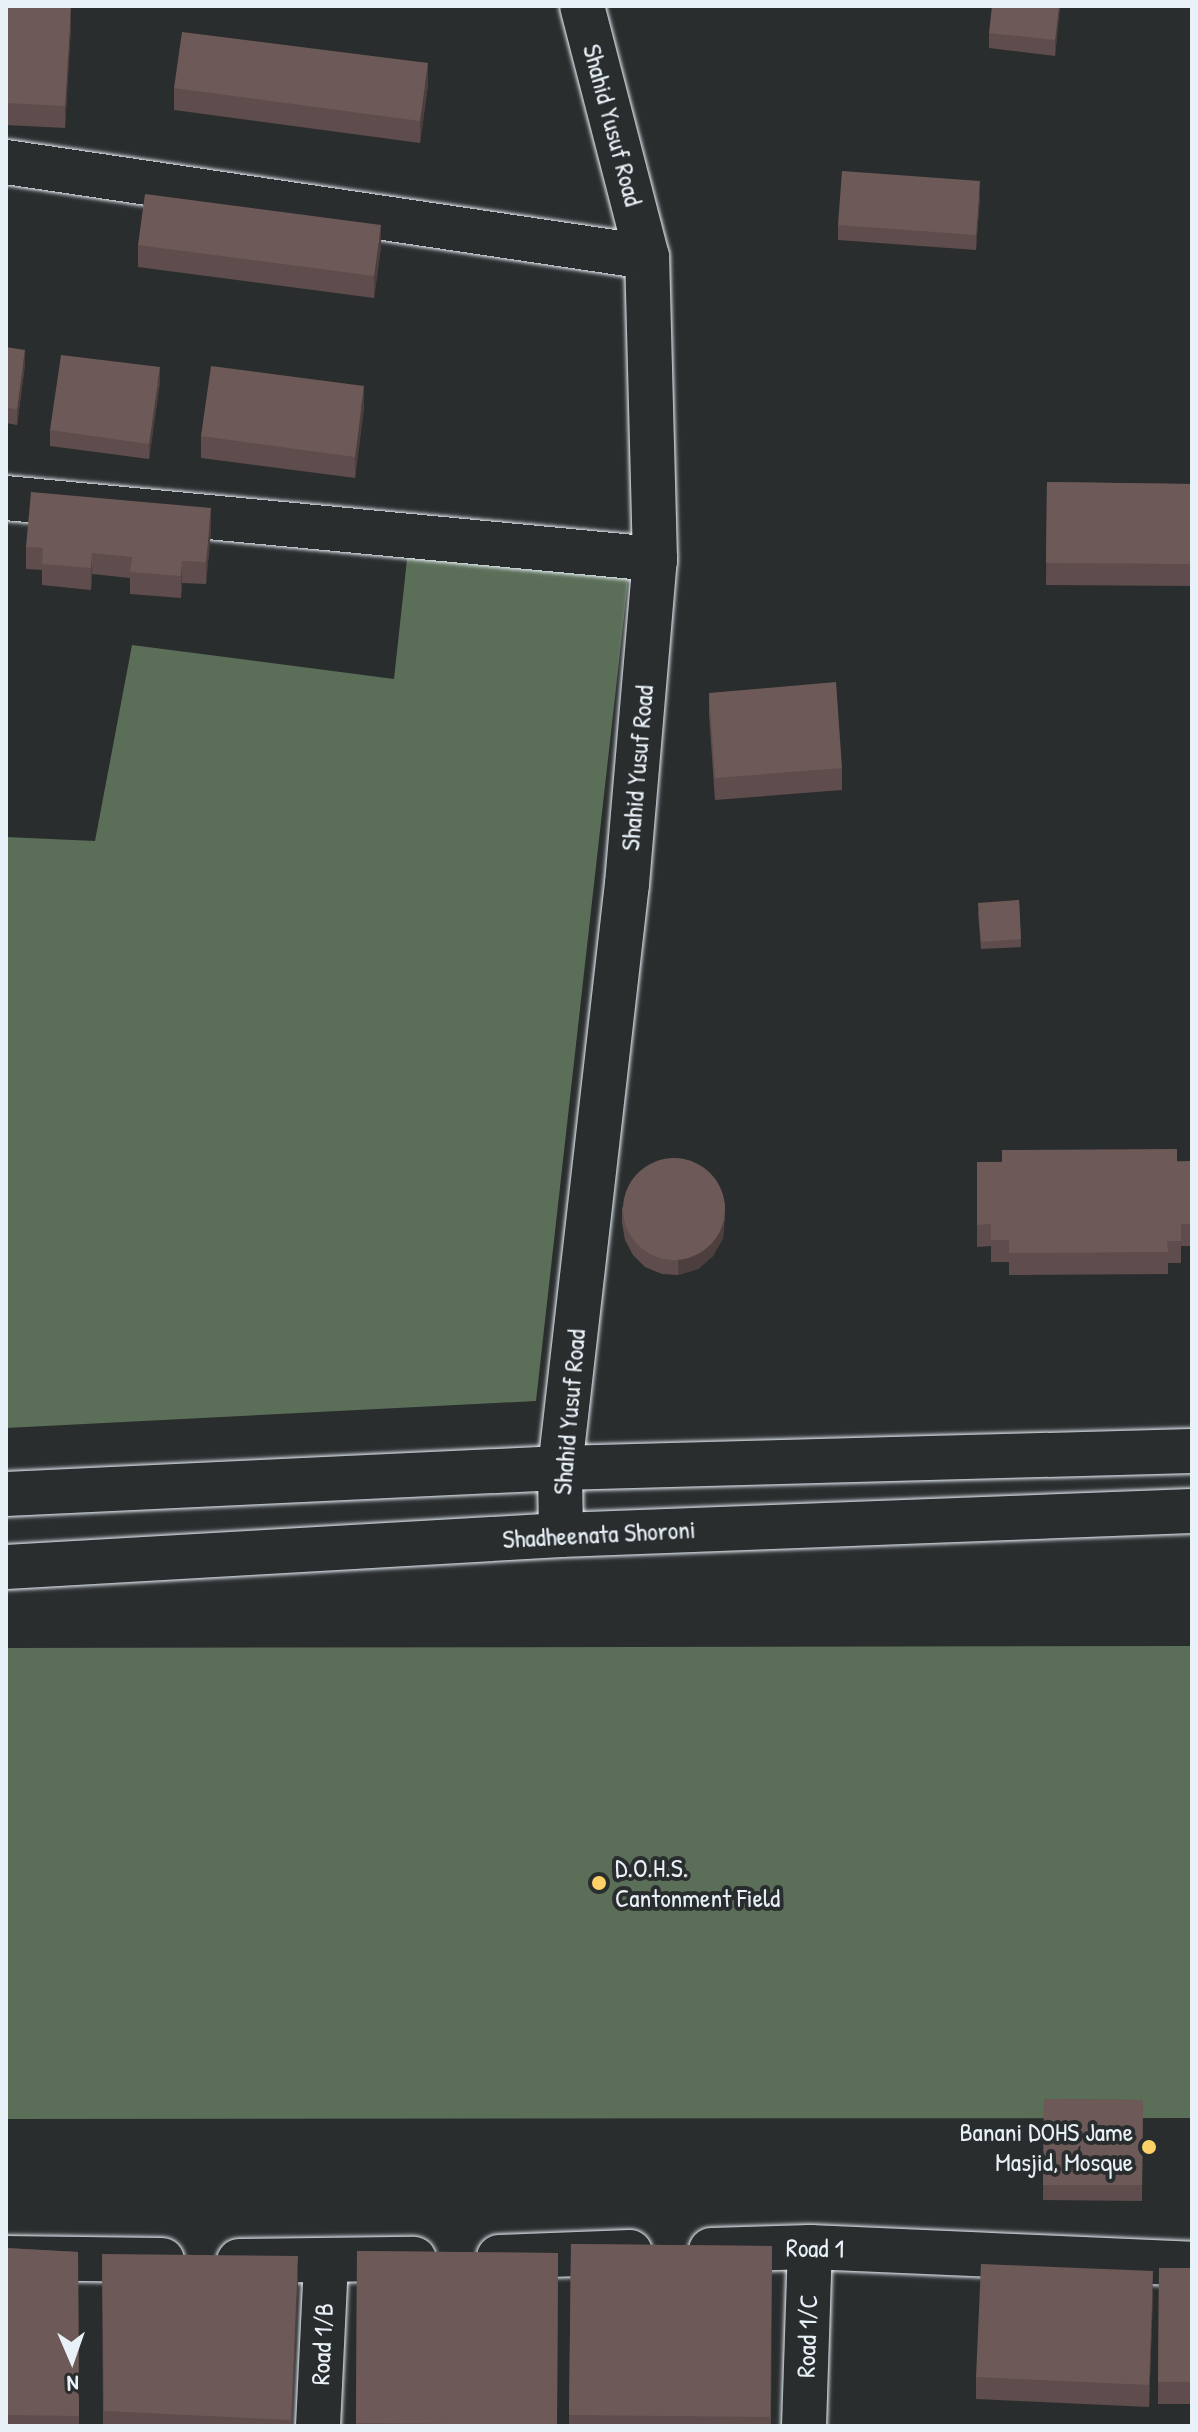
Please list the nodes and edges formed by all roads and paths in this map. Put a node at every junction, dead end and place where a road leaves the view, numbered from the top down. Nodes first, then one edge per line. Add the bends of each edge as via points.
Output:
1 (582, 6) edge
2 (6, 162) edge
3 (647, 257) junction
4 (6, 498) edge
5 (655, 559) junction
6 (1192, 1451) edge
7 (560, 1468) junction
8 (6, 1494) edge
9 (1192, 1511) edge
10 (561, 1535) junction
11 (6, 1567) edge
12 (810, 2247) junction
13 (6, 2258) edge
14 (326, 2262) junction
15 (1192, 2264) edge
16 (318, 2426) edge
17 (804, 2426) edge

1 - 3 street, Shahid Yusuf Road
2 - 3 street
3 - 5 street, Shahid Yusuf Road
4 - 5 street
5 - 7 street, Shahid Yusuf Road via 627,884
6 - 7 street
7 - 8 street
7 - 10 street, Shahid Yusuf Road
9 - 10 street, Shadheenata Shoroni
10 - 11 street, Shadheenata Shoroni
12 - 14 street, Road 1
12 - 15 street, Road 1
12 - 17 street, Road 1/C
13 - 14 street, Road 1
14 - 16 street, Road 1/B

